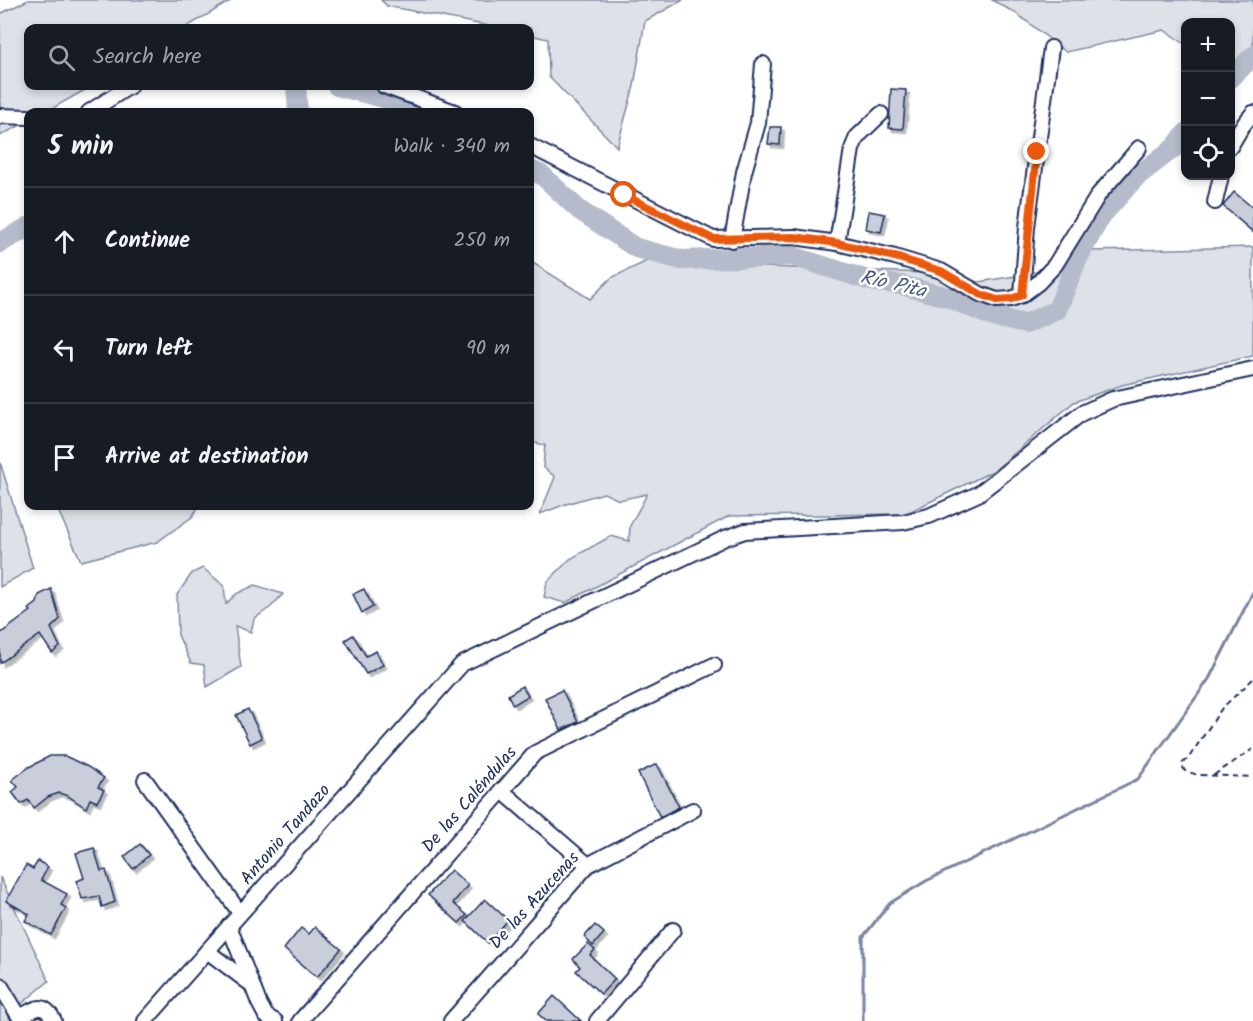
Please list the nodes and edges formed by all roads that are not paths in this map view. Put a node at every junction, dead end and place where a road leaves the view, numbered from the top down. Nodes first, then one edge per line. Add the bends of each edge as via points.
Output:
1 (1051, 48) dead end
2 (763, 64) dead end
3 (124, 90) edge
4 (395, 90) edge
5 (95, 108) edge
6 (444, 108) edge
7 (1253, 113) edge
8 (881, 114) dead end
9 (0, 116) edge
10 (24, 117) edge
11 (1235, 138) edge
12 (534, 148) edge
13 (1139, 148) dead end
14 (1220, 180) edge
15 (1215, 202) dead end
16 (732, 240) junction
17 (837, 243) junction
18 (1022, 295) junction
19 (1253, 369) edge
20 (714, 665) dead end
21 (145, 780) dead end
22 (501, 790) junction
23 (693, 810) dead end
24 (588, 865) junction
25 (240, 914) junction
26 (230, 926) junction
27 (673, 930) dead end
28 (207, 951) junction
29 (0, 985) edge
30 (252, 985) junction
31 (21, 1019) edge
32 (54, 1021) edge
33 (145, 1021) edge
34 (275, 1021) edge
35 (300, 1021) edge
36 (451, 1021) edge
37 (597, 1021) edge

1 - 18 street
2 - 16 street via 758,123 744,172
3 - 5 street
4 - 6 street
7 - 11 street
8 - 17 street via 857,137 852,149
9 - 10 street
12 - 16 street via 685,226 713,239
13 - 18 street via 1099,194 1055,265
14 - 15 street
16 - 17 street via 794,237
17 - 18 street via 941,271 997,300
19 - 25 street, Antonio Tandazo via 1131,393 1082,413 978,494 929,516 903,522 745,531 725,538 468,661 453,672
20 - 22 street, De las Caléndulas via 538,751
21 - 25 street
22 - 24 street
22 - 35 street, De las Caléndulas
23 - 24 street, De las Azucenas
24 - 36 street, De las Azucenas
25 - 26 street, Antonio Tandazo
26 - 28 street, Antonio Tandazo
26 - 30 street
27 - 37 street
28 - 30 street
28 - 33 street, Antonio Tandazo
29 - 31 street
30 - 34 street via 266,1016
31 - 32 street via 43,1008

